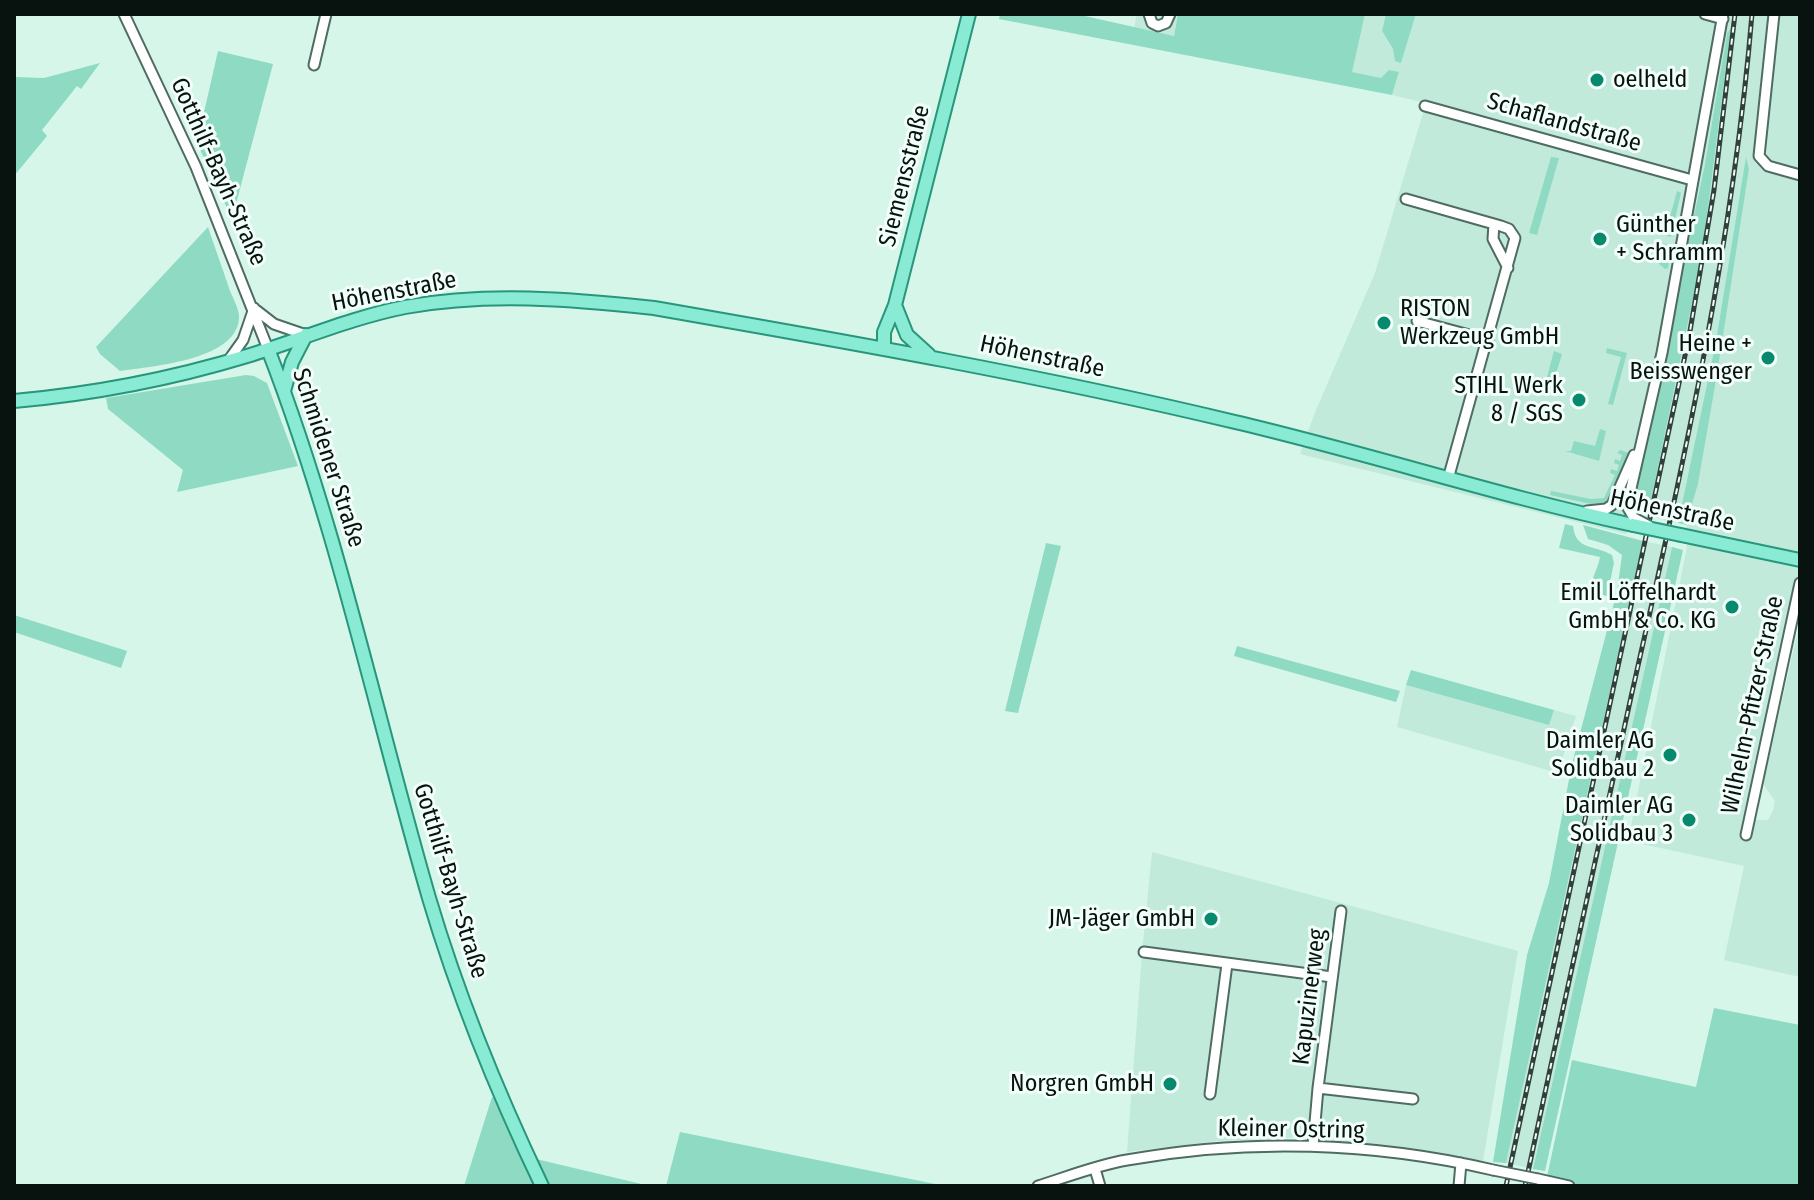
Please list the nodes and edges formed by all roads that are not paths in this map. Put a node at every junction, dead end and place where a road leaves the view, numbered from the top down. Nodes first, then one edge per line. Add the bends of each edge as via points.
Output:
1 (124, 14) edge
2 (326, 14) edge
3 (969, 14) edge
4 (1149, 14) edge
5 (1170, 14) edge
6 (1705, 14) edge
7 (1774, 14) edge
8 (1723, 16) edge
9 (314, 65) dead end
10 (1425, 106) dead end
11 (1800, 175) edge
12 (1692, 180) junction
13 (1406, 199) dead end
14 (1494, 224) junction
15 (1508, 268) junction
16 (254, 308) junction
17 (898, 311) junction
18 (1417, 321) dead end
19 (306, 335) junction
20 (1488, 340) junction
21 (268, 349) junction
22 (884, 349) junction
23 (931, 357) junction
24 (228, 361) junction
25 (284, 391) junction
26 (14, 401) edge
27 (1647, 418) junction
28 (1635, 454) junction
29 (1448, 479) junction
30 (1561, 509) junction
31 (1629, 522) junction
32 (1800, 560) edge
33 (343, 580) joint
34 (1800, 583) edge
35 (1746, 835) dead end
36 (1341, 911) dead end
37 (1144, 952) dead end
38 (1227, 964) junction
39 (1332, 977) junction
40 (1318, 1088) junction
41 (1210, 1094) dead end
42 (1413, 1099) dead end
43 (1313, 1146) junction
44 (1461, 1163) junction
45 (1095, 1169) junction
46 (542, 1186) edge
47 (1038, 1186) edge
48 (1100, 1186) edge
49 (1459, 1186) edge
50 (1569, 1186) edge

1 - 16 street, Gotthilf-Bayh-Straße
2 - 9 street
3 - 17 main road, Siemensstraße
4 - 5 street via 1158,26
6 - 8 street
7 - 11 street via 1759,148 1762,162
8 - 12 street
10 - 12 street, Schaflandstraße
12 - 27 street
13 - 14 street
14 - 15 street via 1495,245
14 - 15 street via 1509,229 1515,238
15 - 20 street
16 - 19 street via 274,324
16 - 21 street, Gotthilf-Bayh-Straße
16 - 24 street via 243,340
17 - 22 main road, Siemensstraße via 894,334
17 - 23 main road via 907,335
18 - 20 street
19 - 21 main road, Höhenstraße
19 - 22 main road, Höhenstraße via 406,307 497,297 654,308
19 - 25 main road
20 - 29 street
21 - 24 main road, Höhenstraße
21 - 25 main road, Schmidener Straße
22 - 23 main road, Höhenstraße
23 - 29 main road, Höhenstraße via 1237,422
24 - 26 main road, Höhenstraße via 116,388
25 - 33 main road, Schmidener Straße
27 - 28 street
27 - 31 street
28 - 30 street via 1612,505 1596,511
28 - 31 street via 1616,516
29 - 30 main road, Höhenstraße
30 - 31 main road, Höhenstraße
31 - 32 main road, Höhenstraße, bridge
33 - 46 main road, Gotthilf-Bayh-Straße via 429,899 473,1024
34 - 35 street, Wilhelm-Pfitzer-Straße
36 - 39 street, Kapuzinerweg
37 - 38 street
38 - 39 street
38 - 41 street
39 - 40 street, Kapuzinerweg
40 - 42 street, Kapuzinerweg
40 - 43 street, Kapuzinerweg
43 - 44 street, Kleiner Ostring
43 - 45 street, Kleiner Ostring via 1217,1147
44 - 49 street
44 - 50 street, Kleiner Ostring, bridge
45 - 47 street, Kleiner Ostring
45 - 48 street

